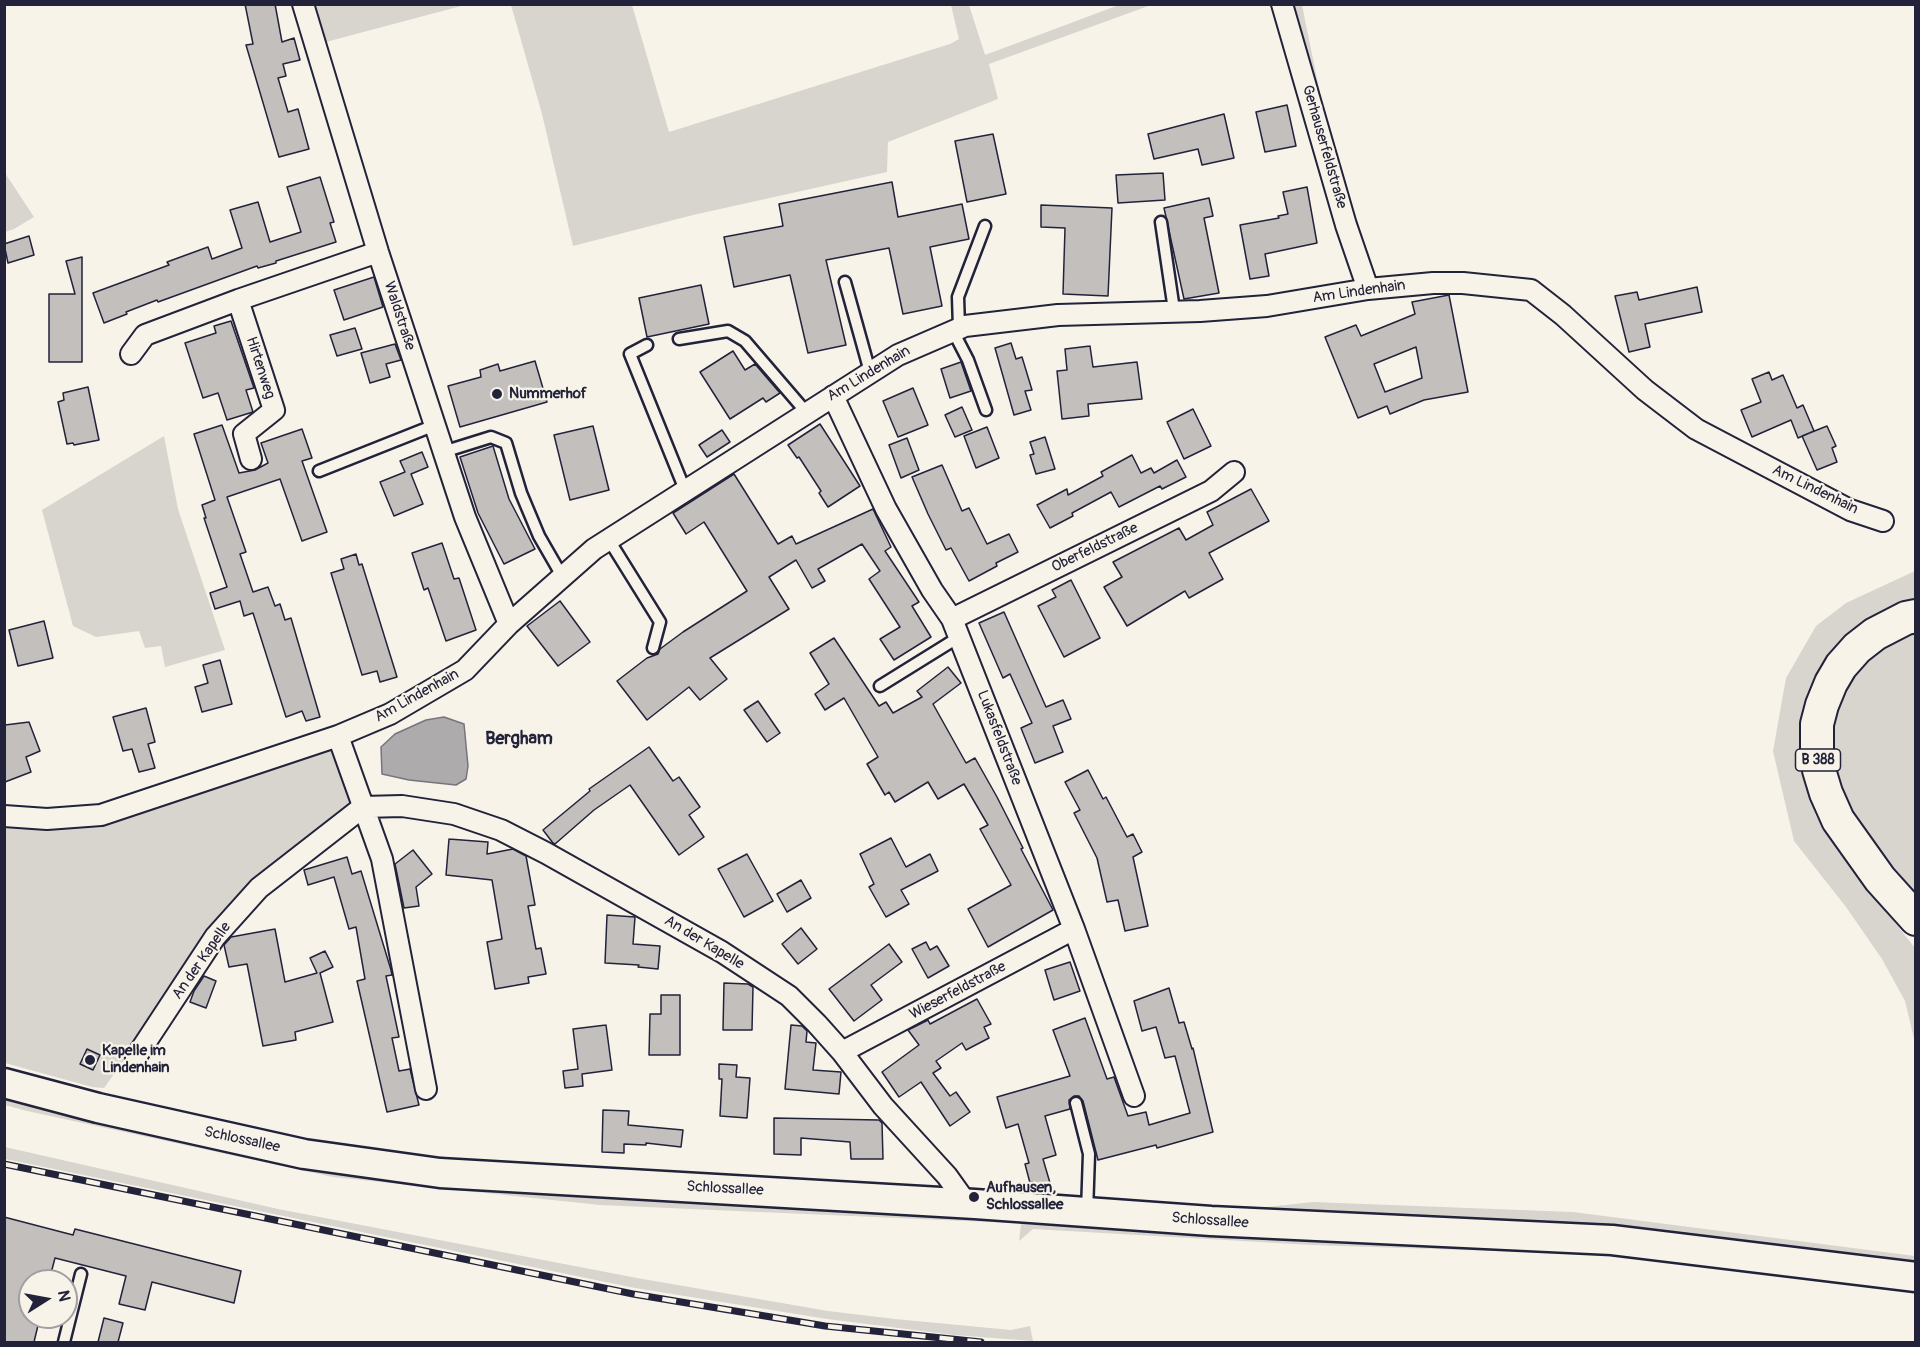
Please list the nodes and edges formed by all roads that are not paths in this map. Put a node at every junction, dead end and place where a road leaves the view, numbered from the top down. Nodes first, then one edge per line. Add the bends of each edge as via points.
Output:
1 (303, 4) edge
2 (1282, 4) edge
3 (1161, 222) dead end
4 (985, 226) dead end
5 (378, 252) junction
6 (845, 282) dead end
7 (1368, 290) junction
8 (238, 300) junction
9 (1174, 310) junction
10 (956, 330) junction
11 (679, 339) dead end
12 (647, 345) dead end
13 (131, 354) dead end
14 (870, 372) junction
15 (833, 396) junction
16 (986, 410) dead end
17 (806, 412) junction
18 (435, 425) junction
19 (443, 452) junction
20 (251, 459) dead end
21 (319, 471) dead end
22 (1234, 471) dead end
23 (685, 490) junction
24 (1883, 520) dead end
25 (609, 540) junction
26 (562, 576) junction
27 (1916, 616) edge
28 (952, 619) junction
29 (509, 624) junction
30 (959, 637) junction
31 (653, 648) dead end
32 (880, 686) dead end
33 (338, 736) junction
34 (363, 807) junction
35 (4, 816) edge
36 (1916, 919) edge
37 (1074, 929) junction
38 (842, 1052) junction
39 (136, 1057) dead end
40 (4, 1083) edge
41 (426, 1089) dead end
42 (1134, 1096) dead end
43 (1076, 1103) dead end
44 (967, 1204) junction
45 (1087, 1213) junction
46 (81, 1274) dead end
47 (1916, 1277) edge
48 (64, 1342) edge

1 - 5 street, Waldstraße
2 - 7 street, Gerhauserfeldstraße
3 - 9 lane
4 - 10 lane via 961,286
5 - 8 street
5 - 18 street, Waldstraße
6 - 14 lane
7 - 9 street, Am Lindenhain via 1267,306
7 - 24 street, Am Lindenhain via 1433,283 1531,290 1645,390 1696,429 1850,510
8 - 13 street via 145,335
8 - 20 street, Hirtenweg via 273,410 244,434
9 - 10 street, Am Lindenhain via 1058,315
10 - 14 street, Am Lindenhain
10 - 16 lane
11 - 17 lane via 728,332 745,341
12 - 23 lane via 630,354
14 - 15 street, Am Lindenhain
15 - 17 street, Am Lindenhain
15 - 28 street, Lukasfeldstraße via 886,509
17 - 23 street, Am Lindenhain
18 - 19 street, Waldstraße
18 - 21 lane
19 - 26 lane via 491,437 506,443 520,493
19 - 29 street, Waldstraße via 465,518
22 - 28 street, Oberfeldstraße via 1211,491
23 - 25 street, Am Lindenhain
25 - 26 street, Am Lindenhain
25 - 31 lane via 660,622
26 - 29 street, Am Lindenhain
27 - 36 main road, B 388 via 1875,634 1841,666 1822,705 1817,748 1819,770 1838,820 1875,873
28 - 30 street, Lukasfeldstraße
29 - 33 street, Am Lindenhain via 465,670 390,714
30 - 32 lane
30 - 37 street, Lukasfeldstraße
33 - 34 street
33 - 35 street, Am Lindenhain via 101,815 47,819
34 - 38 street, An der Kapelle via 402,806 454,814 501,830 546,853 722,952 789,996
34 - 39 street, An der Kapelle via 259,888 215,937
34 - 41 street via 382,859
37 - 38 street, Wieserfeldstraße
37 - 42 street, Lukasfeldstraße
38 - 44 street, An der Kapelle
40 - 44 main road, Schlossallee via 304,1154 440,1173
43 - 45 lane via 1089,1154
44 - 45 main road, Schlossallee
45 - 47 main road, Schlossallee via 1612,1240
46 - 48 lane

